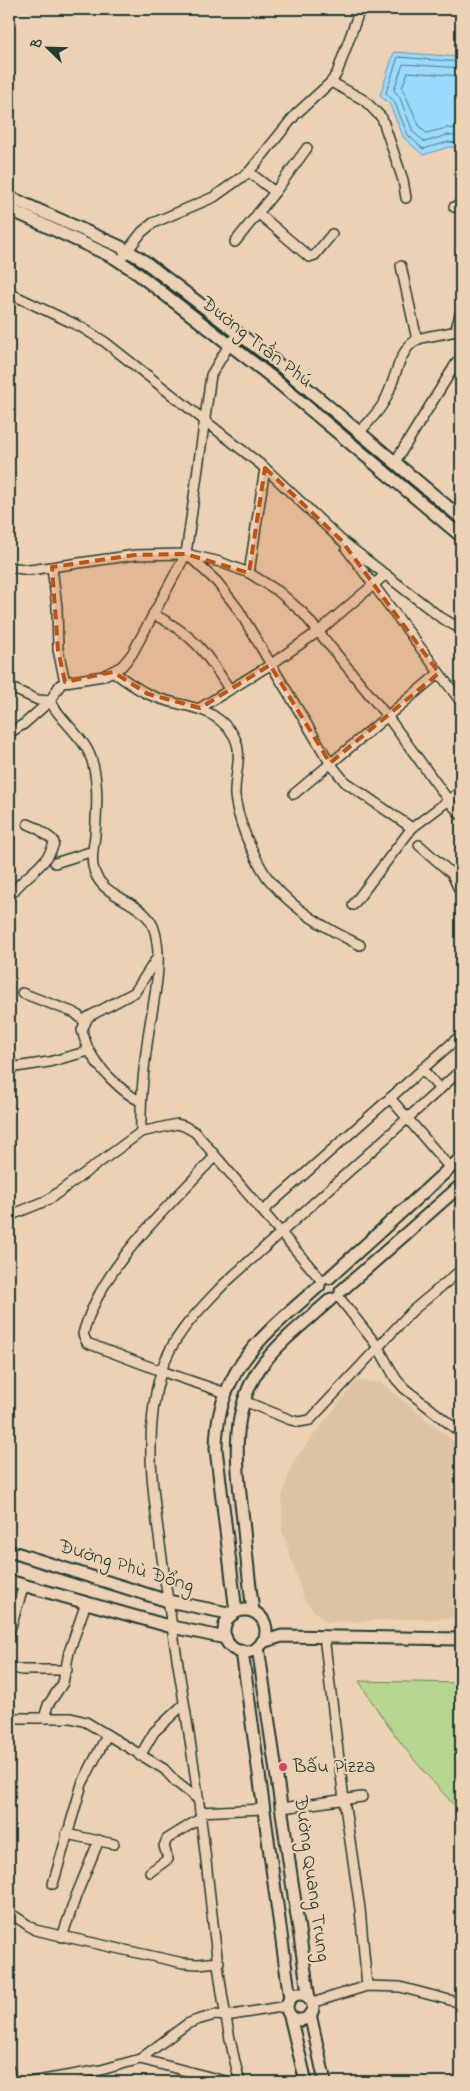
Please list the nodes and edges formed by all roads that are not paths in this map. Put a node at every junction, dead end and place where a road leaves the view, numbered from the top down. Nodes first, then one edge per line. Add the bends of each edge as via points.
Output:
1 (360, 9) edge
2 (330, 82) junction
3 (307, 148) dead end
4 (249, 172) junction
5 (275, 192) junction
6 (9, 197) edge
7 (406, 198) dead end
8 (9, 209) edge
9 (258, 214) junction
10 (332, 234) dead end
11 (235, 242) dead end
12 (128, 251) junction
13 (120, 261) junction
14 (402, 266) dead end
15 (9, 293) edge
16 (461, 311) edge
17 (458, 331) edge
18 (238, 334) junction
19 (417, 340) junction
20 (229, 344) junction
21 (457, 362) dead end
22 (204, 422) junction
23 (360, 432) junction
24 (395, 462) junction
25 (265, 468) junction
26 (461, 518) edge
27 (461, 536) edge
28 (341, 540) junction
29 (186, 554) junction
30 (9, 567) edge
31 (52, 567) junction
32 (249, 573) junction
33 (386, 574) junction
34 (373, 586) junction
35 (153, 614) junction
36 (461, 629) edge
37 (319, 631) junction
38 (270, 665) junction
39 (113, 672) junction
40 (439, 672) junction
41 (65, 682) junction
42 (9, 687) edge
43 (229, 689) junction
44 (50, 701) junction
45 (461, 702) edge
46 (200, 708) junction
47 (387, 716) junction
48 (9, 733) edge
49 (330, 764) junction
50 (461, 791) edge
51 (294, 794) dead end
52 (448, 801) junction
53 (461, 815) edge
54 (28, 824) dead end
55 (412, 828) junction
56 (419, 845) dead end
57 (93, 851) junction
58 (55, 863) dead end
59 (461, 894) edge
60 (9, 898) edge
61 (353, 905) dead end
62 (360, 945) dead end
63 (157, 958) junction
64 (22, 993) dead end
65 (85, 1022) junction
66 (461, 1035) edge
67 (89, 1051) junction
68 (9, 1068) edge
69 (422, 1069) junction
70 (461, 1070) edge
71 (440, 1089) junction
72 (390, 1098) junction
73 (140, 1102) junction
74 (407, 1118) junction
75 (141, 1132) junction
76 (215, 1156) junction
77 (461, 1158) edge
78 (450, 1168) junction
79 (461, 1185) edge
80 (263, 1211) junction
81 (9, 1216) edge
82 (281, 1233) junction
83 (461, 1270) edge
84 (324, 1282) junction
85 (337, 1295) junction
86 (378, 1347) junction
87 (161, 1371) junction
88 (226, 1392) junction
89 (244, 1401) junction
90 (461, 1434) edge
91 (9, 1551) edge
92 (9, 1580) edge
93 (24, 1585) junction
94 (168, 1601) junction
95 (86, 1603) junction
96 (253, 1611) junction
97 (234, 1613) junction
98 (265, 1626) junction
99 (172, 1627) junction
100 (9, 1633) edge
101 (282, 1636) junction
102 (324, 1636) junction
103 (226, 1638) junction
104 (461, 1639) edge
105 (260, 1644) junction
106 (242, 1651) junction
107 (9, 1667) edge
108 (67, 1670) junction
109 (184, 1704) junction
110 (9, 1718) edge
111 (44, 1718) junction
112 (107, 1735) junction
113 (140, 1756) junction
114 (362, 1797) dead end
115 (199, 1800) junction
116 (344, 1800) junction
117 (282, 1808) junction
118 (264, 1809) junction
119 (201, 1815) junction
120 (66, 1834) junction
121 (99, 1840) junction
122 (114, 1844) dead end
123 (150, 1872) dead end
124 (53, 1884) dead end
125 (9, 1914) edge
126 (62, 1937) junction
127 (219, 1962) junction
128 (367, 1986) junction
129 (461, 2003) edge
130 (310, 2005) junction
131 (289, 2007) junction
132 (226, 2016) junction
133 (140, 2059) junction
134 (9, 2069) edge
135 (78, 2078) edge
136 (11, 2082) edge
137 (31, 2082) edge
138 (229, 2082) edge
139 (239, 2082) edge
140 (306, 2082) edge
141 (325, 2082) edge

1 - 2 street via 342,61
2 - 4 street via 296,114
2 - 7 street via 359,97 382,118
3 - 5 street
4 - 5 street
4 - 12 street via 214,197 153,223
5 - 9 street
6 - 12 main road, Đường Trần Phú
8 - 13 main road, Đường Trần Phú
9 - 10 street via 309,257 315,255
9 - 11 street
12 - 13 street
12 - 18 main road, Đường Trần Phú
13 - 20 main road, Đường Trần Phú
14 - 19 street
15 - 22 street via 82,326
16 - 17 street
17 - 19 street
18 - 20 street
18 - 23 main road, Đường Trần Phú
19 - 23 street via 404,355 384,401
20 - 22 street via 213,369
20 - 27 main road, Đường Trần Phú
21 - 24 street
22 - 25 street
22 - 29 street
23 - 24 main road, Đường Trần Phú
24 - 26 main road, Đường Trần Phú
25 - 28 street
25 - 32 street
28 - 33 street
28 - 34 street
29 - 31 street via 135,555
29 - 32 street
29 - 35 street
29 - 38 street via 227,593
30 - 31 street via 23,570
31 - 41 street via 58,650
32 - 37 street via 291,601
33 - 34 street
33 - 36 street via 440,617
34 - 37 street
34 - 40 street
35 - 39 street via 132,654
35 - 43 street via 178,627 197,644
37 - 38 street
37 - 47 street
38 - 43 street
38 - 49 street
39 - 41 street
39 - 46 street via 148,694
40 - 45 street
40 - 47 street
41 - 44 street
42 - 44 street via 38,700
43 - 46 street
44 - 48 street
44 - 57 street via 88,750 97,803
46 - 62 street via 234,736 240,752 235,798 243,829 270,882 307,916
47 - 49 street
47 - 52 street
49 - 51 street
49 - 55 street via 341,779
50 - 52 street
52 - 53 street
52 - 55 street
54 - 60 street via 50,837 54,844 48,858 17,886
55 - 61 street
56 - 59 street via 452,874
57 - 58 street
57 - 63 street via 96,878 104,888 132,903 150,919 155,932
63 - 65 street via 135,992 88,1017
63 - 73 street via 159,967
64 - 65 street via 75,1013
65 - 67 street via 82,1030
66 - 69 street
67 - 68 street
67 - 73 street via 119,1086
69 - 71 street
69 - 72 street
70 - 71 street
71 - 74 street
72 - 74 street
72 - 80 street
73 - 75 street
74 - 78 street
74 - 82 street
75 - 76 street via 170,1125 184,1126 195,1132
75 - 81 street via 48,1200
76 - 80 street
76 - 87 street via 141,1236 104,1282 83,1334 87,1342
77 - 78 main road
78 - 84 main road
79 - 85 main road
80 - 82 street
82 - 84 street
82 - 87 street via 223,1285 187,1323
83 - 86 street via 412,1311
84 - 85 main road via 338,1281
84 - 85 main road via 322,1296
84 - 88 main road via 264,1335 236,1370
85 - 86 street
85 - 89 main road via 263,1365
86 - 89 street via 310,1420 291,1420
86 - 90 street via 404,1388
87 - 88 street
87 - 94 street via 150,1436
88 - 97 main road via 216,1430 216,1449
89 - 96 main road via 236,1448
91 - 94 main road, Đường Phù Đổng
92 - 93 main road
93 - 95 main road
93 - 100 street
94 - 97 main road, Đường Phù Đổng
94 - 99 street
95 - 99 main road
95 - 108 street via 69,1652
96 - 97 main road
96 - 98 main road
97 - 103 main road via 225,1625
98 - 101 main road
98 - 105 main road
99 - 103 main road
99 - 109 street
101 - 102 main road
101 - 105 main road
102 - 104 main road
102 - 116 street
103 - 106 main road via 232,1647
105 - 106 main road via 250,1651
105 - 117 main road, Đường Quang Trung
106 - 118 main road, Đường Quang Trung
107 - 108 street
108 - 111 street
109 - 113 street via 154,1732
109 - 115 street
110 - 111 street
111 - 112 street via 71,1718 86,1722
112 - 113 street
112 - 120 street via 82,1784
113 - 115 street via 164,1769
114 - 116 street
115 - 119 street
116 - 117 street
116 - 128 street via 360,1909
117 - 130 main road, Đường Quang Trung
118 - 119 street
118 - 131 main road, Đường Quang Trung
119 - 123 street via 167,1839 164,1846 168,1859
119 - 127 street
120 - 121 street
120 - 124 street
121 - 122 street
121 - 126 street
125 - 126 street via 35,1930
126 - 127 street via 183,1963
127 - 132 street
128 - 129 street via 400,1987
128 - 130 street
130 - 131 main road via 298,1994
130 - 131 main road via 301,2020
130 - 141 main road, Đường Quang Trung
131 - 132 street
131 - 140 main road, Đường Quang Trung
132 - 133 street via 215,2015 187,2024
132 - 139 street
133 - 135 street
133 - 138 street
134 - 136 street
135 - 137 street

